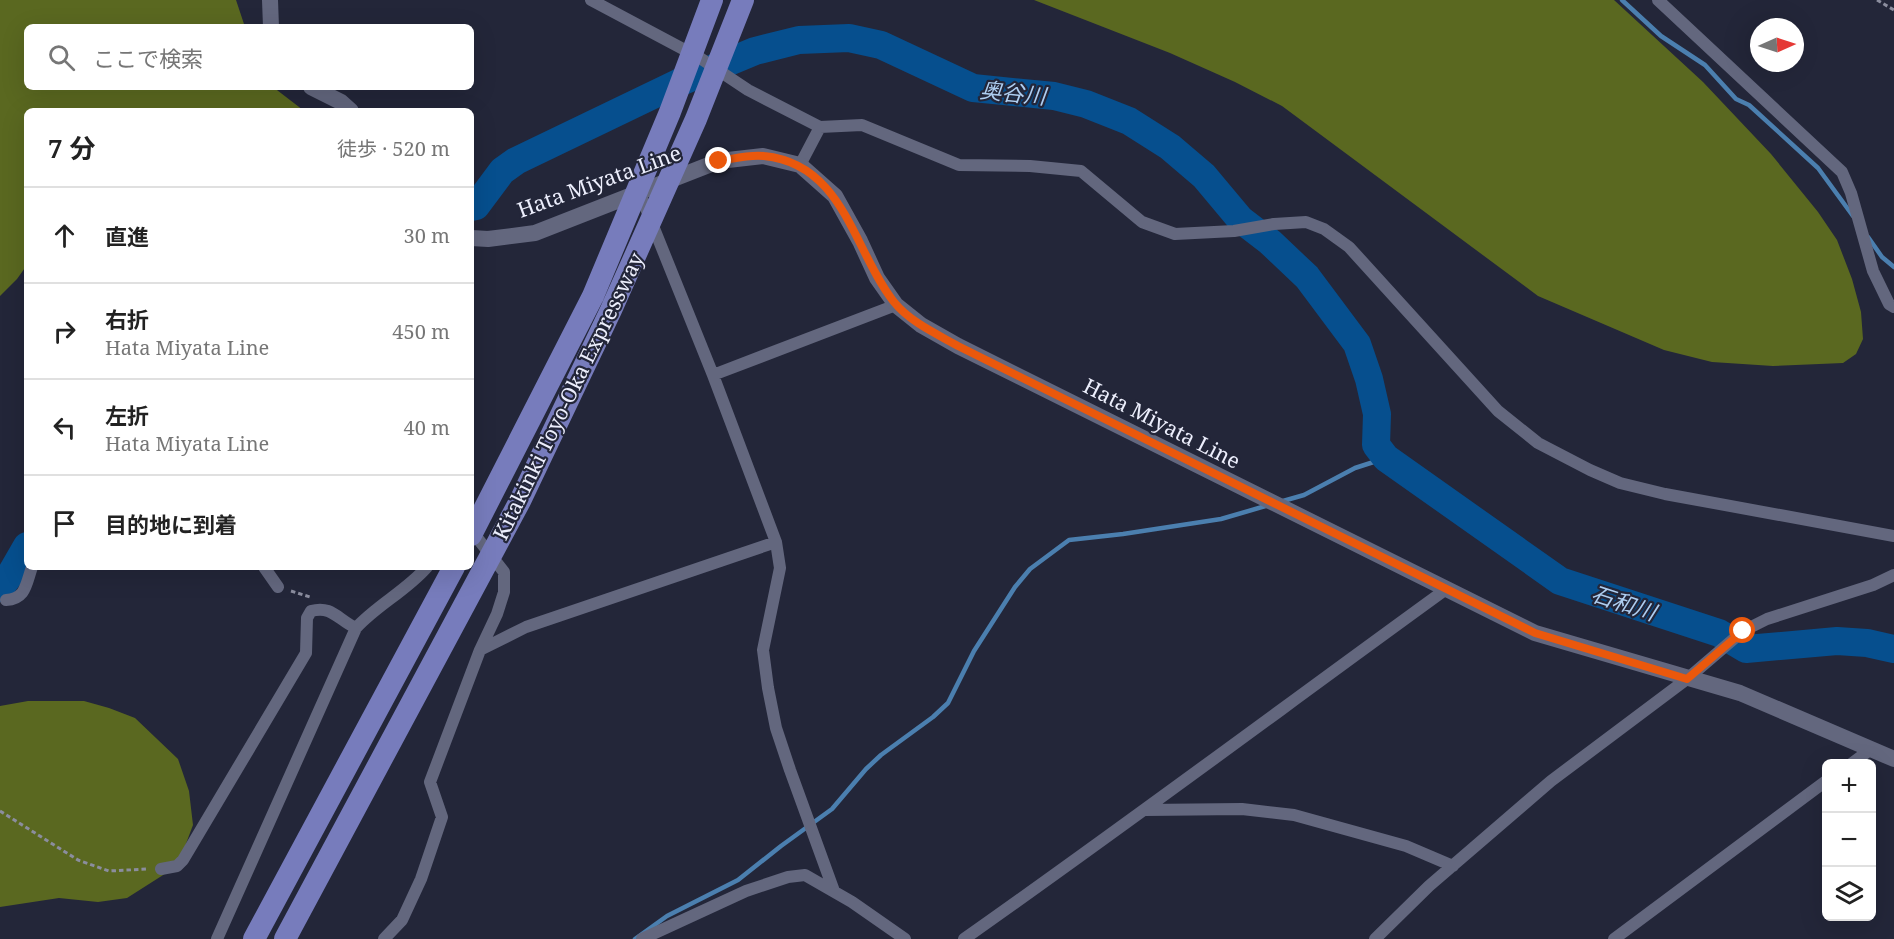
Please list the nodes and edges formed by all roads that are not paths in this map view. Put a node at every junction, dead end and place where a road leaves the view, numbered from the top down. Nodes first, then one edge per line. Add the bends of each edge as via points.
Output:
1 (270, 0) edge
2 (591, 0) edge
3 (712, 0) edge
4 (743, 0) edge
5 (1658, 0) edge
6 (271, 24) edge
7 (318, 90) edge
8 (348, 108) edge
9 (820, 127) junction
10 (800, 165) junction
11 (639, 191) junction
12 (474, 238) edge
13 (896, 305) junction
14 (1894, 307) edge
15 (713, 375) junction
16 (474, 529) edge
17 (474, 534) edge
18 (1894, 536) edge
19 (776, 542) junction
20 (31, 570) edge
21 (266, 570) edge
22 (424, 570) edge
23 (452, 570) edge
24 (1894, 575) edge
25 (278, 587) road end
26 (1445, 590) junction
27 (6, 600) dead end
28 (356, 628) junction
29 (480, 650) junction
30 (1687, 679) junction
31 (1871, 749) junction
32 (1858, 759) edge
33 (1894, 759) edge
34 (1822, 786) edge
35 (1145, 810) junction
36 (1453, 866) junction
37 (161, 869) road end
38 (834, 891) junction
39 (218, 939) edge
40 (254, 939) edge
41 (285, 939) edge
42 (384, 939) edge
43 (642, 939) edge
44 (905, 939) edge
45 (964, 939) edge
46 (1375, 939) edge
47 (1614, 939) edge

1 - 6 main road
2 - 9 street
3 - 16 highway, Kitakinki Toyo-Oka Expressway via 593,296
4 - 41 highway, Kitakinki Toyo-Oka Expressway via 696,119 611,310 520,501
5 - 14 street via 1842,172 1873,271
7 - 8 main road
9 - 10 street
9 - 18 street via 862,125 959,165 1081,171 1142,222 1175,234 1306,222 1324,229 1348,247 1498,411 1538,443 1620,483
10 - 11 main road, Hata Miyata Line via 763,156 719,161
10 - 13 main road, Hata Miyata Line via 835,196 877,278
11 - 12 main road, Hata Miyata Line via 536,233
11 - 15 street
13 - 15 street
13 - 26 main road, Hata Miyata Line via 958,346
15 - 19 street
17 - 29 street via 504,572 504,592
19 - 29 street via 526,627
19 - 38 street via 780,568 763,650 768,688 789,770
20 - 27 street via 22,594
21 - 25 street
22 - 28 street
23 - 40 highway
24 - 30 street via 1743,631
26 - 30 main road, Hata Miyata Line via 1535,633
26 - 35 street
28 - 37 street via 329,610 311,611 306,653 189,850 177,866
28 - 39 street
29 - 42 street via 430,782 442,817 402,920
30 - 31 main road, Hata Miyata Line via 1740,693
30 - 36 street via 1551,781
31 - 32 street
31 - 33 main road, Hata Miyata Line
34 - 47 street
35 - 36 street via 1242,809 1294,815 1406,846
35 - 45 street
36 - 46 street
38 - 43 street via 805,875 788,877 746,891
38 - 44 street

